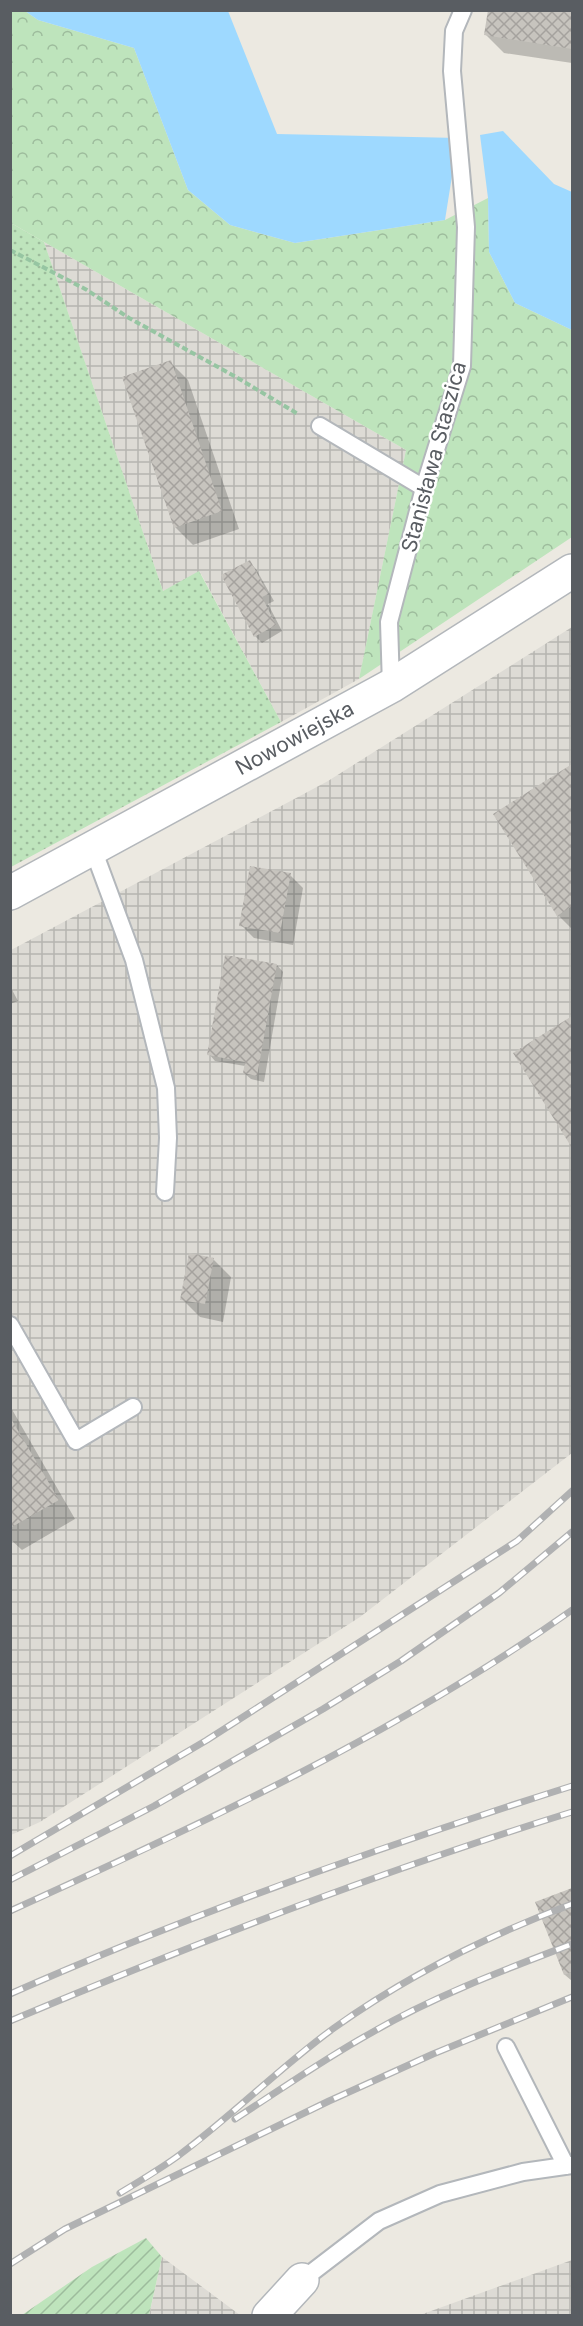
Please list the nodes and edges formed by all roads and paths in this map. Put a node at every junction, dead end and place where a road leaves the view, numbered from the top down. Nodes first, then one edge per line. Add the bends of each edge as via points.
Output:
1 (463, 10) edge
2 (10, 250) edge
3 (320, 426) joint
4 (424, 488) junction
5 (573, 572) edge
6 (391, 686) junction
7 (93, 849) junction
8 (10, 892) edge
9 (165, 1192) dead end
10 (10, 1325) edge
11 (133, 1407) dead end
12 (506, 2047) dead end
13 (569, 2166) edge
14 (302, 2280) joint
15 (268, 2316) edge

1 - 4 lane, Stanisława Staszica via 454,31 452,71 466,227 462,366
2 - 3 path via 87,290 129,318
3 - 4 lane
4 - 6 lane, Stanisława Staszica via 389,622
5 - 6 street, Nowowiejska
6 - 7 street, Nowowiejska
7 - 8 street, Nowowiejska
7 - 9 lane via 134,960 166,1088
10 - 11 lane via 76,1441
12 - 13 lane
13 - 14 lane via 523,2172 430,2199 379,2221
14 - 15 street

